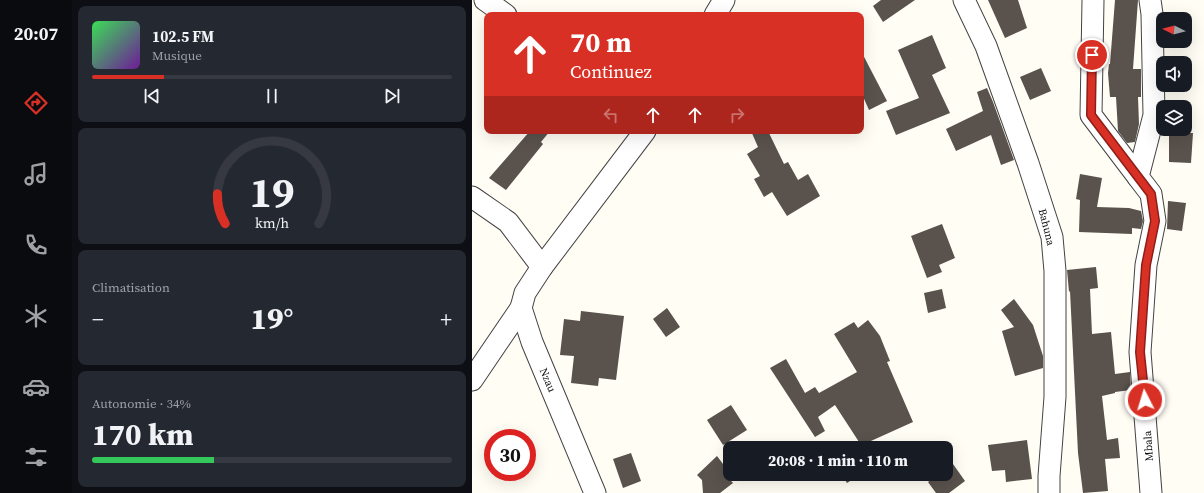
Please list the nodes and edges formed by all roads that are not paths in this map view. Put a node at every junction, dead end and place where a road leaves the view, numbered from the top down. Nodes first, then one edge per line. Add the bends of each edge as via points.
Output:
1 (485, 0) edge
2 (724, 0) edge
3 (964, 0) edge
4 (1093, 0) edge
5 (1150, 0) edge
6 (502, 12) edge
7 (717, 12) edge
8 (643, 134) edge
9 (1138, 177) junction
10 (472, 197) edge
11 (542, 267) junction
12 (521, 308) junction
13 (472, 380) edge
14 (595, 493) edge
15 (1050, 493) edge
16 (1151, 493) edge

1 - 6 street
2 - 7 street
3 - 15 street, Bahuna via 986,46 1052,237 1055,271 1056,397
4 - 9 street, Mbala via 1091,115
5 - 9 street via 1154,115
8 - 11 street
9 - 16 street, Mbala via 1151,194 1155,221 1146,265 1140,352
10 - 11 street via 508,222
11 - 12 street via 525,294
12 - 13 street
12 - 14 street, Nzau via 532,342

